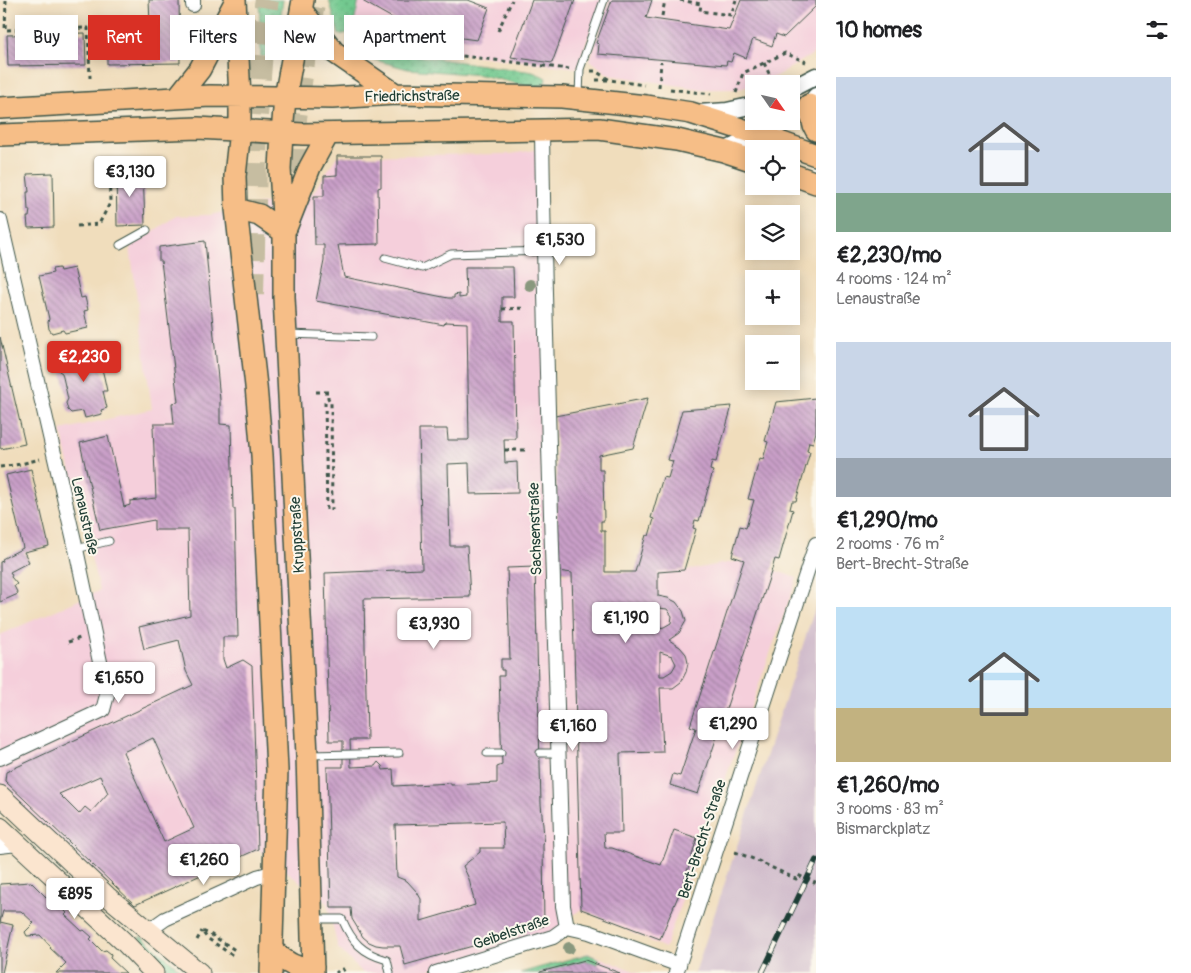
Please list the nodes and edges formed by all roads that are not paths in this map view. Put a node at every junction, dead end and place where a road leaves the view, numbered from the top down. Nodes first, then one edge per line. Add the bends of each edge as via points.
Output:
1 (604, 0) edge
2 (235, 1) edge
3 (303, 5) edge
4 (813, 70) edge
5 (800, 81) edge
6 (396, 94) junction
7 (240, 97) junction
8 (177, 98) junction
9 (285, 98) junction
10 (579, 98) junction
11 (812, 101) edge
12 (745, 107) edge
13 (0, 108) edge
14 (800, 111) edge
15 (691, 114) junction
16 (542, 129) junction
17 (240, 130) junction
18 (770, 130) edge
19 (816, 130) edge
20 (282, 133) junction
21 (328, 134) junction
22 (760, 135) junction
23 (0, 136) edge
24 (724, 151) junction
25 (816, 155) edge
26 (745, 158) edge
27 (800, 177) edge
28 (816, 183) edge
29 (236, 209) junction
30 (0, 220) edge
31 (147, 230) dead end
32 (284, 232) junction
33 (120, 245) dead end
34 (545, 251) junction
35 (385, 258) dead end
36 (286, 334) junction
37 (371, 337) dead end
38 (109, 541) dead end
39 (816, 544) edge
40 (76, 549) junction
41 (399, 753) dead end
42 (488, 753) dead end
43 (501, 753) dead end
44 (540, 753) dead end
45 (559, 753) junction
46 (307, 755) junction
47 (0, 758) edge
48 (0, 795) edge
49 (0, 827) edge
50 (9, 845) edge
51 (275, 872) junction
52 (313, 919) junction
53 (567, 927) junction
54 (148, 931) junction
55 (272, 950) junction
56 (678, 969) edge
57 (313, 970) edge
58 (154, 973) edge
59 (200, 973) edge
60 (271, 973) edge
61 (390, 973) edge
62 (436, 973) edge

1 - 10 lane via 580,69
2 - 7 main road, Kruppstraße
2 - 8 main road via 200,69
3 - 6 main road via 334,52
3 - 9 main road, Kruppstraße
4 - 5 street
6 - 9 main road, Friedrichstraße
6 - 10 main road, Friedrichstraße
7 - 8 main road, Friedrichstraße
7 - 9 main road, Friedrichstraße
7 - 17 main road, Kruppstraße
8 - 13 main road, Friedrichstraße
9 - 20 main road, Kruppstraße
10 - 15 main road, Friedrichstraße
11 - 14 street
11 - 19 main road
12 - 15 street
15 - 22 main road, Friedrichstraße
16 - 21 main road
16 - 24 main road via 599,129 677,140
16 - 34 street, Sachsenstraße
17 - 20 main road
17 - 23 main road via 198,128
17 - 29 main road, Kruppstraße via 235,176
18 - 22 street
20 - 21 main road
20 - 32 main road, Kruppstraße via 280,169
21 - 32 main road via 310,167
22 - 24 street
22 - 25 main road, Friedrichstraße
24 - 26 main road
27 - 28 main road
29 - 32 main road via 259,215
29 - 51 main road, Kruppstraße via 262,455 277,770
30 - 40 street, Lenaustraße
31 - 33 lane
32 - 36 main road, Kruppstraße
34 - 35 lane via 451,254 422,268
34 - 45 street, Sachsenstraße
36 - 37 lane
36 - 46 main road, Kruppstraße
38 - 40 lane
39 - 56 street, Bert-Brecht-Straße
40 - 47 street, Lenaustraße via 107,694 103,710
41 - 46 lane
42 - 43 lane
44 - 45 lane
45 - 53 street, Sachsenstraße via 563,906
46 - 52 main road, Kruppstraße
48 - 54 main road via 106,896
49 - 50 main road
50 - 58 main road via 124,942
51 - 54 street via 165,919
51 - 55 main road, Kruppstraße
52 - 57 main road, Kruppstraße
52 - 61 lane via 342,919 349,935 360,947 387,960
53 - 56 street, Geibelstraße via 589,932
53 - 62 street, Geibelstraße via 553,937
54 - 59 main road
55 - 57 main road via 296,966
55 - 60 main road, Kruppstraße

